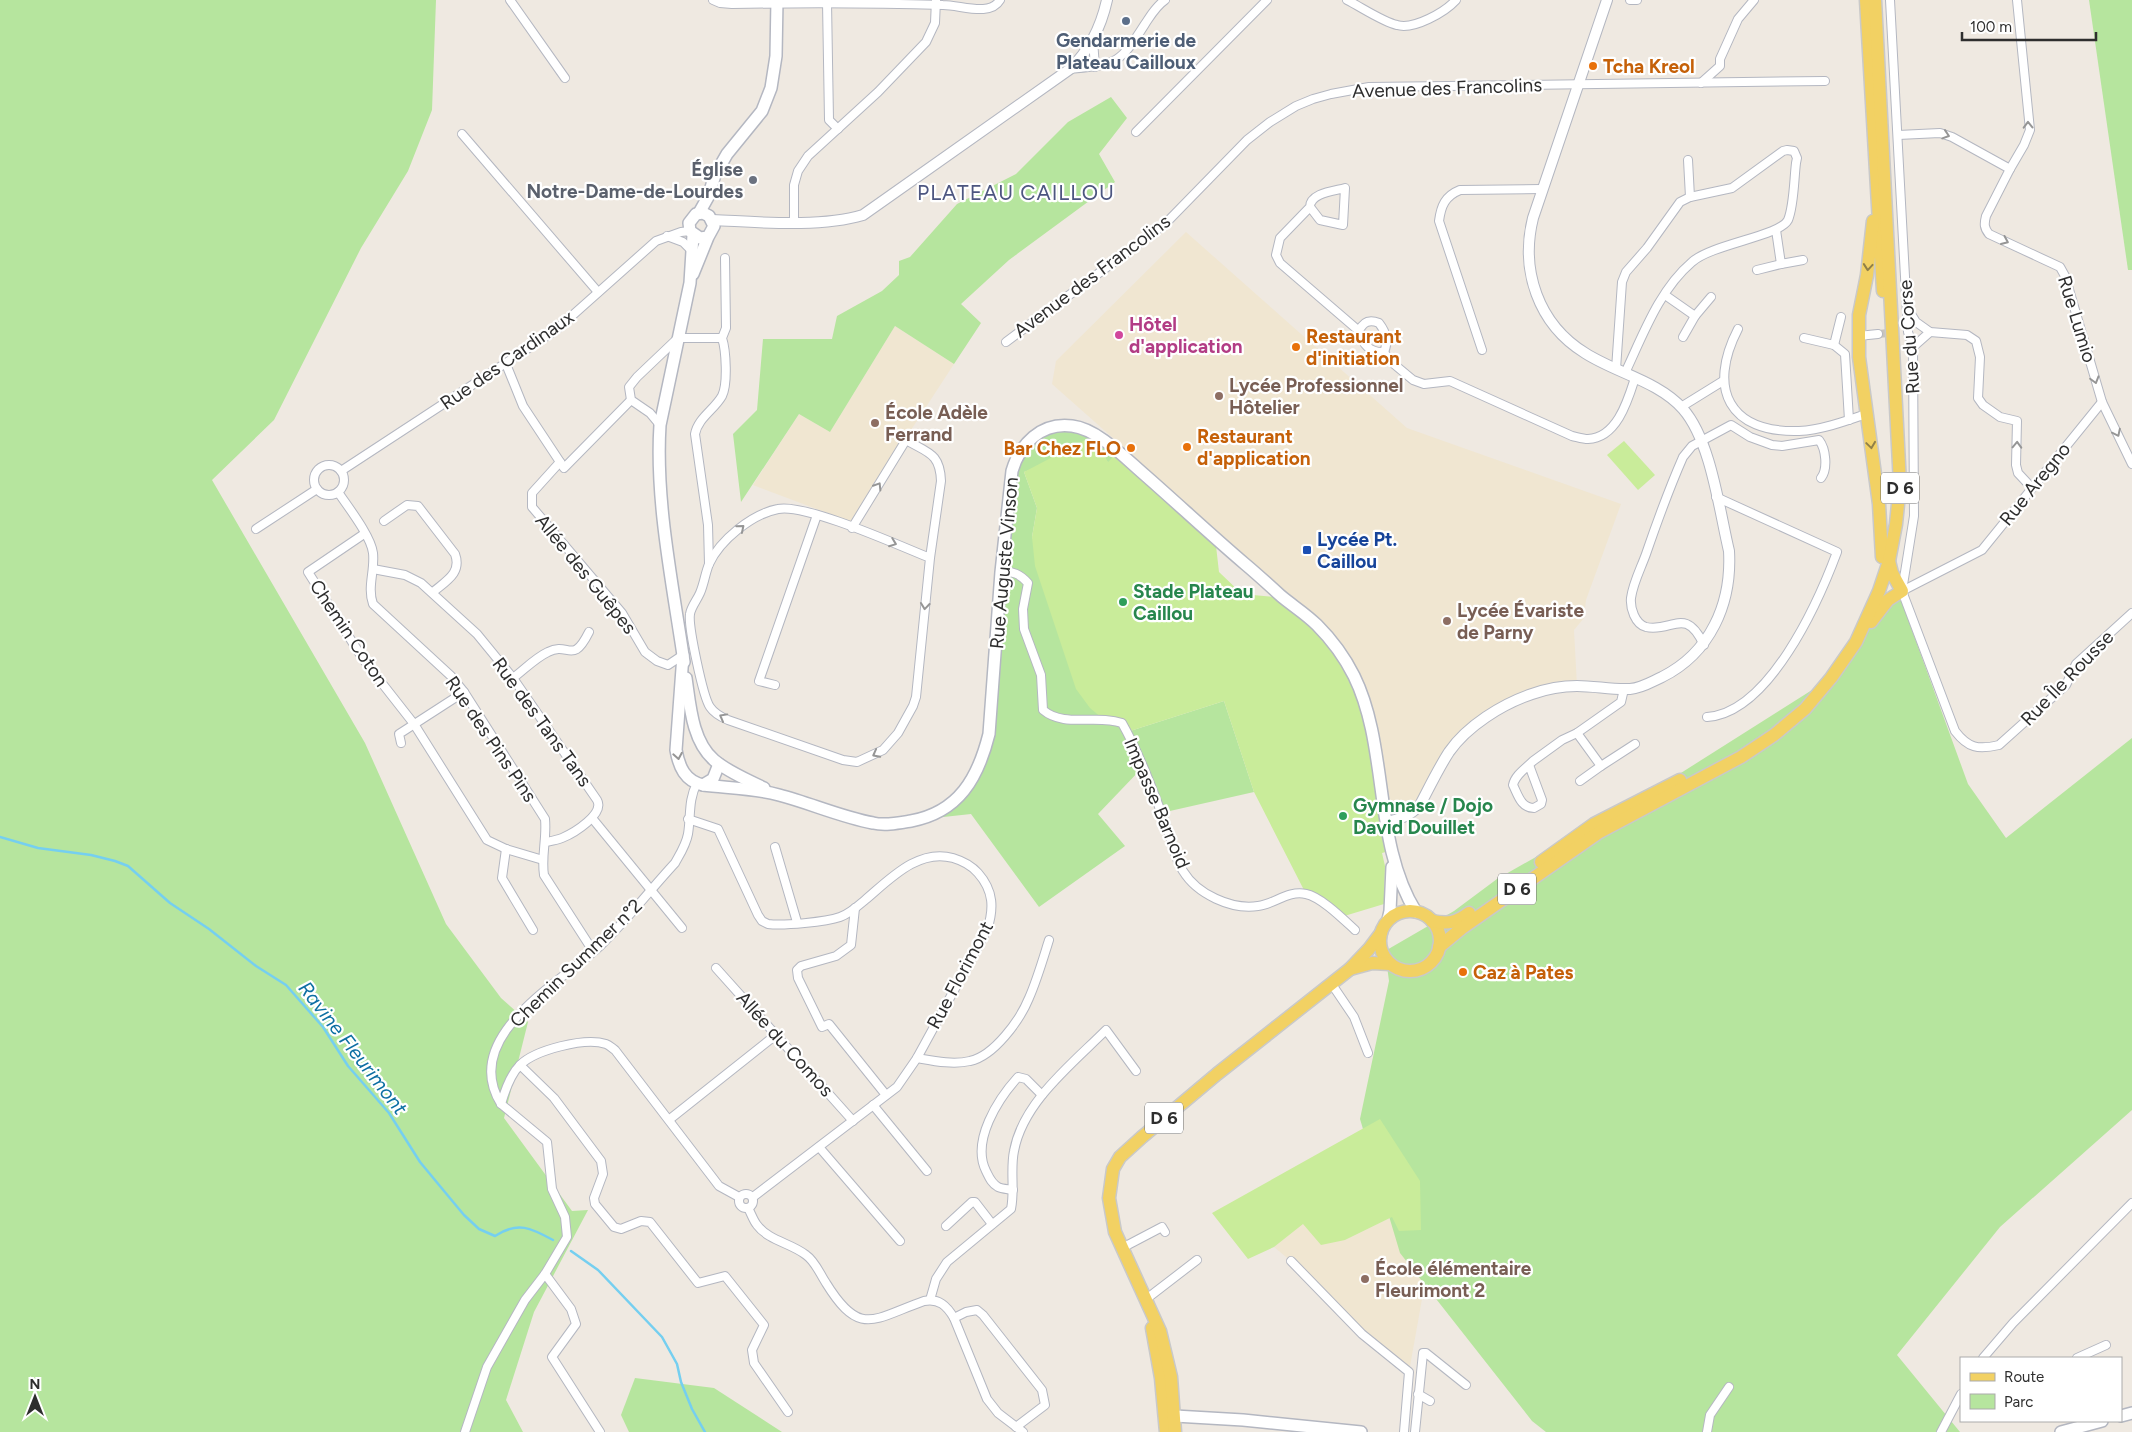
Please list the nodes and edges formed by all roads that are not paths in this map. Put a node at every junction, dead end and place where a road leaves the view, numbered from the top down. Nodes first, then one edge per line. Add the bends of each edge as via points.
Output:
1 (510, 0) edge
2 (713, 0) edge
3 (1000, 0) edge
4 (1107, 0) edge
5 (1165, 0) edge
6 (1257, 0) edge
7 (1267, 0) edge
8 (1347, 0) edge
9 (1456, 0) edge
10 (1607, 0) edge
11 (1630, 0) edge
12 (1637, 0) edge
13 (1754, 0) edge
14 (1866, 0) edge
15 (1875, 0) edge
16 (1890, 0) edge
17 (2017, 0) edge
18 (733, 2) edge
19 (777, 2) edge
20 (827, 2) junction
21 (936, 2) edge
22 (1253, 14) junction
23 (1094, 40) junction
24 (1095, 66) junction
25 (1070, 69) junction
26 (565, 78) dead end
27 (1825, 81) dead end
28 (1701, 83) junction
29 (1578, 85) junction
30 (838, 129) junction
31 (1136, 132) dead end
32 (462, 134) dead end
33 (1898, 135) junction
34 (1688, 160) dead end
35 (2010, 169) junction
36 (1542, 189) junction
37 (1690, 197) junction
38 (1877, 202) junction
39 (1310, 207) junction
40 (706, 222) junction
41 (794, 222) junction
42 (1776, 230) junction
43 (692, 233) junction
44 (666, 237) junction
45 (692, 251) junction
46 (725, 258) dead end
47 (1803, 260) dead end
48 (1781, 264) junction
49 (1757, 270) dead end
50 (690, 283) junction
51 (598, 292) junction
52 (1666, 295) junction
53 (1711, 297) dead end
54 (1907, 308) junction
55 (1695, 316) junction
56 (1841, 317) dead end
57 (1738, 329) dead end
58 (1359, 331) junction
59 (1930, 332) junction
60 (1878, 334) tunnel mouth
61 (1858, 336) junction
62 (1683, 337) dead end
63 (678, 338) junction
64 (722, 338) junction
65 (1804, 338) dead end
66 (1006, 342) dead end
67 (1834, 345) junction
68 (1914, 347) junction
69 (1482, 350) dead end
70 (1384, 352) junction
71 (506, 364) junction
72 (1621, 371) junction
73 (1635, 378) junction
74 (1723, 381) junction
75 (631, 400) junction
76 (2102, 402) junction
77 (1681, 407) junction
78 (1866, 414) junction
79 (1849, 420) junction
80 (660, 424) junction
81 (1702, 440) junction
82 (560, 462) junction
83 (2132, 464) edge
84 (341, 471) junction
85 (1821, 478) dead end
86 (2032, 488) junction
87 (316, 489) junction
88 (338, 492) junction
89 (1716, 497) junction
90 (817, 515) junction
91 (384, 522) dead end
92 (852, 528) junction
93 (256, 529) dead end
94 (364, 534) junction
95 (930, 558) junction
96 (1885, 559) junction
97 (709, 564) junction
98 (373, 569) junction
99 (1001, 572) junction
100 (1902, 591) junction
101 (433, 592) junction
102 (676, 610) junction
103 (2132, 612) edge
104 (690, 614) junction
105 (589, 632) dead end
106 (692, 632) junction
107 (1856, 642) junction
108 (1704, 645) junction
109 (682, 650) junction
110 (513, 678) junction
111 (775, 685) dead end
112 (1624, 689) junction
113 (464, 692) junction
114 (1707, 717) dead end
115 (414, 724) junction
116 (676, 732) junction
117 (1577, 733) junction
118 (700, 742) junction
119 (401, 743) dead end
120 (1635, 744) dead end
121 (1972, 746) joint
122 (719, 764) junction
123 (1529, 765) junction
124 (1601, 766) junction
125 (1580, 781) dead end
126 (700, 784) junction
127 (777, 794) junction
128 (592, 818) junction
129 (688, 819) junction
130 (1386, 822) junction
131 (546, 842) junction
132 (775, 848) dead end
133 (506, 849) junction
134 (1393, 850) junction
135 (543, 860) junction
136 (650, 891) junction
137 (856, 908) junction
138 (1416, 912) junction
139 (1388, 920) junction
140 (1432, 921) junction
141 (797, 922) junction
142 (682, 928) dead end
143 (533, 930) dead end
144 (1355, 930) dead end
145 (1381, 933) junction
146 (1049, 940) dead end
147 (1439, 947) junction
148 (593, 951) junction
149 (1390, 964) junction
150 (716, 968) dead end
151 (1350, 969) junction
152 (1331, 983) junction
153 (777, 1034) junction
154 (1368, 1054) dead end
155 (917, 1058) junction
156 (520, 1065) junction
157 (1136, 1071) dead end
158 (886, 1095) junction
159 (1042, 1096) junction
160 (501, 1104) junction
161 (873, 1105) junction
162 (670, 1119) junction
163 (853, 1121) junction
164 (819, 1147) junction
165 (927, 1171) dead end
166 (1013, 1190) junction
167 (739, 1197) junction
168 (753, 1197) junction
169 (2132, 1203) edge
170 (748, 1208) junction
171 (992, 1224) junction
172 (946, 1226) dead end
173 (1165, 1232) dead end
174 (900, 1241) dead end
175 (1122, 1248) junction
176 (1197, 1260) dead end
177 (1291, 1261) dead end
178 (546, 1274) junction
179 (930, 1300) junction
180 (1146, 1301) junction
181 (954, 1318) junction
182 (2106, 1345) dead end
183 (1986, 1357) edge
184 (2079, 1357) edge
185 (1466, 1385) dead end
186 (1730, 1387) dead end
187 (1418, 1394) junction
188 (1960, 1396) edge
189 (1430, 1402) dead end
190 (788, 1412) dead end
191 (1175, 1416) junction
192 (2098, 1422) edge
193 (1016, 1427) junction
194 (465, 1432) edge
195 (600, 1432) edge
196 (1023, 1432) edge
197 (1166, 1432) edge
198 (1175, 1432) edge
199 (1361, 1432) edge
200 (1404, 1432) edge
201 (1415, 1432) edge
202 (1707, 1432) edge
203 (1941, 1432) edge
204 (2061, 1432) edge

1 - 26 street
2 - 18 street
3 - 21 street via 988,10
4 - 23 street
5 - 24 street via 1118,60
6 - 22 street via 1258,7
7 - 22 street
8 - 9 street via 1398,26 1422,22 1448,9
10 - 29 street
11 - 12 street
13 - 28 street via 1738,19 1720,66
14 - 38 main road, D 6
15 - 96 main road, D 6 via 1900,484
16 - 33 street, Rue du Corse
35 -> 17 street via 2030,130
18 - 19 street
19 - 20 street
19 - 40 main road via 776,56 771,88 762,111 715,175 708,197
20 - 21 street
20 - 30 street via 830,120
21 - 30 street via 935,23 926,42
22 - 31 street
23 - 24 street
23 - 25 street
24 - 25 street
25 - 41 street via 863,215 832,222
27 - 28 street, Avenue des Francolins
28 - 29 street, Avenue des Francolins
29 - 36 street
29 - 66 street, Avenue des Francolins via 1368,86 1296,106 1246,140 1165,224
30 - 41 street via 808,156 798,171 794,185
32 - 51 street
33 -> 35 street via 1940,132
33 - 54 street, Rue du Corse
34 - 37 street
35 -> 76 street, Rue Lumio via 1986,216 1986,231 2060,267 2066,276
36 - 69 street via 1460,190 1452,193 1442,204 1439,221
36 - 72 street via 1528,241 1529,272 1535,291 1551,322 1572,343
37 - 42 street via 1732,188 1783,151 1792,150 1797,158 1789,216 1785,225
37 - 72 street via 1677,206 1626,272 1620,292
38 -> 61 main road
38 - 96 main road, D 6 via 1892,440 1892,492
39 - 39 street via 1314,198 1345,188 1343,226 1320,220
39 - 58 street via 1280,238 1276,255 1286,269
40 - 41 street
40 - 43 main road via 689,227
40 - 43 main road via 700,238
40 - 44 street, Rue des Cardinaux
40 - 50 main road
42 - 48 street
42 - 52 street via 1712,250 1693,261 1677,277
43 - 44 street, Rue des Cardinaux
43 - 45 main road
44 - 45 street via 683,242
44 - 51 street, Rue des Cardinaux via 656,241
45 - 50 main road
46 - 64 street via 726,328
47 - 48 street
48 - 49 street
50 - 63 main road, Rue Auguste Vinson
51 - 71 street, Rue des Cardinaux via 556,330
52 - 55 street
52 - 72 street
53 - 55 street
54 - 59 street via 1916,322
54 - 68 street, Rue du Corse via 1905,332
55 - 62 street
56 - 67 street
57 - 74 street via 1727,353
58 - 70 street via 1367,347 1377,353
58 - 70 street via 1367,322 1378,323 1386,334
59 - 68 street
86 -> 59 street via 2018,473 2016,465 2017,421 2000,417 1978,398 1980,357 1976,341 1967,335
60 - 61 street
61 - 78 main road
63 - 64 street
63 - 75 street via 629,387
63 - 80 main road, Rue Auguste Vinson
64 - 97 street via 725,388 696,427 695,434 708,525
65 - 67 street
67 - 79 street via 1845,354
68 - 100 street, Rue du Corse via 1914,516
70 - 73 street via 1413,380 1424,384 1450,381 1572,436 1587,439 1600,436 1617,419
71 - 82 street via 522,406
71 - 84 street, Rue des Cardinaux
72 - 73 street
73 - 77 street
74 - 77 street
74 - 79 street via 1728,400 1738,414 1759,426 1802,431
75 - 80 street
75 - 82 street, Allée des Guêpes via 564,468
76 -> 83 street
76 - 86 street, Rue Aregno
77 - 81 street
78 - 79 street
78 -> 96 main road
80 - 102 main road, Rue Auguste Vinson via 660,485
81 - 85 street via 1731,425 1772,445 1819,440 1826,468
81 - 89 street
81 - 108 street via 1683,457 1631,599 1634,617 1640,624 1647,627 1676,622 1684,624 1692,627
82 - 109 street, Allée des Guêpes via 532,493 532,507 622,614 645,652 668,664
84 - 87 street via 331,465 319,469 314,481
84 - 88 street via 344,482
86 - 100 street, Rue Aregno via 1982,550
87 - 88 street via 322,494
87 - 93 street
88 - 94 street, Rue des Pins Pins
89 - 108 street via 1730,552 1730,565 1723,607
89 - 114 street via 1837,552 1811,613 1773,673 1743,704 1716,717
90 - 92 street
97 -> 90 street via 740,527 756,517 780,508
90 - 111 street via 759,680
91 - 101 street via 407,505 418,506 455,554 456,570
92 -> 95 street
92 -> 95 street via 906,440 937,458 941,468
94 - 98 street, Rue des Pins Pins via 372,549
94 - 115 street, Chemin Coton via 308,572 363,659
95 -> 106 street via 913,706 898,733 883,750 857,762 728,720 716,713 709,706 704,691
96 - 100 main road
96 - 107 main road, D 6 via 1879,591
96 - 140 main road, D 6 via 1860,618 1825,673 1800,703 1769,729 1737,751 1594,824 1458,921 1448,924
97 - 104 street
98 - 101 street, Rue des Tans Tans via 405,575
98 - 113 street, Rue des Pins Pins via 370,594 373,604
99 - 127 main road, Rue Auguste Vinson via 989,734 976,775 953,803 925,819 876,824
99 - 130 main road, Rue Auguste Vinson via 1012,471 1017,456 1026,443 1046,429 1072,426 1087,430 1118,452 1317,625 1339,651 1355,677 1368,716
99 - 144 street, Impasse Barnoid via 1021,575 1028,583 1023,609 1024,629 1041,675 1043,710 1062,720 1102,718 1122,723 1182,871 1204,892 1238,907 1260,906 1282,897 1306,894
100 - 107 main road via 1888,600
100 - 121 street, Rue du Corse via 1955,731
101 - 110 street, Rue des Tans Tans via 477,634
102 - 104 street
102 - 109 main road, Rue Auguste Vinson
103 - 121 street, Rue Île Rousse via 2076,664 2066,685 2010,737 1999,745
104 - 106 street
105 - 110 street via 580,649 548,651
106 - 109 street
107 - 147 main road, D 6 via 1806,709 1774,735 1741,758 1598,833
108 - 112 street via 1667,674 1641,687
109 - 116 main road, Rue Auguste Vinson
109 - 118 main road, Rue Auguste Vinson via 693,720
110 - 128 street, Rue des Tans Tans via 600,805
112 - 117 street via 1621,702
112 - 130 street via 1552,688 1504,707 1458,742 1413,812
113 - 115 street
113 - 131 street, Rue des Pins Pins via 546,819
115 - 119 street via 399,734
115 - 133 street, Chemin Coton via 487,840
116 - 118 main road via 691,733
116 -> 126 main road, Rue Auguste Vinson via 680,765 687,777
117 - 123 street
117 - 124 street
118 - 122 main road, Rue Auguste Vinson
120 - 124 street
122 - 126 main road via 713,779
122 - 127 main road, Rue Auguste Vinson
123 - 123 street via 1542,800 1534,808 1525,806 1514,785 1516,778
124 - 125 street
126 - 127 main road, Rue Auguste Vinson
126 - 129 street, Chemin Summer n°2 via 690,801
128 - 131 street via 560,839
128 - 136 street
129 - 136 street, Chemin Summer n°2 via 684,848
129 - 141 street, Rue Florimont via 718,829 762,920 774,925
130 - 134 main road, Rue Auguste Vinson
131 - 135 street, Rue des Pins Pins
132 - 141 street
133 - 135 street, Chemin Coton
133 - 143 street via 502,878
134 - 138 main road, Rue Auguste Vinson via 1405,895
134 - 139 main road, Rue Auguste Vinson
135 - 148 street, Rue des Pins Pins via 544,875
136 - 142 street
136 - 148 street, Chemin Summer n°2
137 - 141 street, Rue Florimont via 840,918
137 - 155 street, Rue Florimont via 915,861 928,856 943,855 972,866 988,889 993,902 987,930
137 - 158 street via 851,945 836,956 801,966 797,970 798,978 822,1027 830,1024
138 - 139 main road via 1406,911
138 - 140 main road
139 - 145 main road
140 - 147 main road via 1440,938
145 - 149 main road via 1381,950
145 - 151 main road, D 6
146 - 155 street via 1029,999 1003,1040 992,1050 961,1063
147 - 149 main road via 1424,968 1407,971
148 - 160 street, Chemin Summer n°2 via 524,1009 501,1039 492,1068 494,1091
149 - 151 main road, D 6 via 1372,963
150 - 153 street, Allée du Comos
151 - 152 main road, D 6
152 - 154 street via 1354,1017
152 - 175 main road, D 6 via 1120,1157 1113,1169 1109,1198 1115,1232
153 - 162 street
153 - 163 street, Allée du Comos
155 - 158 street, Rue Florimont via 897,1087
156 - 160 street via 509,1081
156 - 162 street via 533,1056 567,1045 606,1044 615,1050
156 - 190 street via 554,1098 601,1161 603,1174 594,1198 595,1204 614,1227 621,1229 641,1221 650,1222 698,1283 725,1276 764,1325 752,1350 754,1363
157 - 159 street via 1106,1030
158 - 161 street, Rue Florimont
159 - 166 street via 1017,1140
159 - 166 street via 1018,1076 1000,1101 986,1131 982,1153 984,1167 991,1182
160 - 178 street via 547,1142 552,1188 565,1217 567,1237
161 - 163 street, Rue Florimont
161 - 165 street
162 - 167 street via 719,1186
163 - 164 street, Rue Florimont
164 - 168 street, Rue Florimont
164 - 174 street
166 - 171 street via 1011,1209
167 - 168 street via 746,1193
167 - 170 street via 741,1206
168 - 170 street via 752,1206
169 - 183 street via 2013,1323
170 - 179 street via 757,1226 810,1258 838,1303 853,1316 868,1321
171 - 172 street via 972,1202
171 - 179 street via 944,1266
173 - 175 street via 1162,1227
175 - 180 main road, D 6
176 - 180 street
177 - 200 street via 1362,1334 1409,1372
178 - 194 street via 525,1300 487,1367
178 - 195 street via 576,1318 576,1324 552,1357
179 - 181 street via 942,1303
180 - 191 main road via 1160,1345 1169,1411
180 - 197 main road, D 6
181 - 193 street via 987,1399
181 - 193 street via 977,1310 1042,1390 1045,1405
182 - 184 street
185 - 187 street via 1423,1353
186 - 202 street via 1710,1415
187 - 189 street
187 - 201 street
188 - 203 street
191 - 198 main road
191 - 199 main road
192 - 204 main road
193 - 196 street

